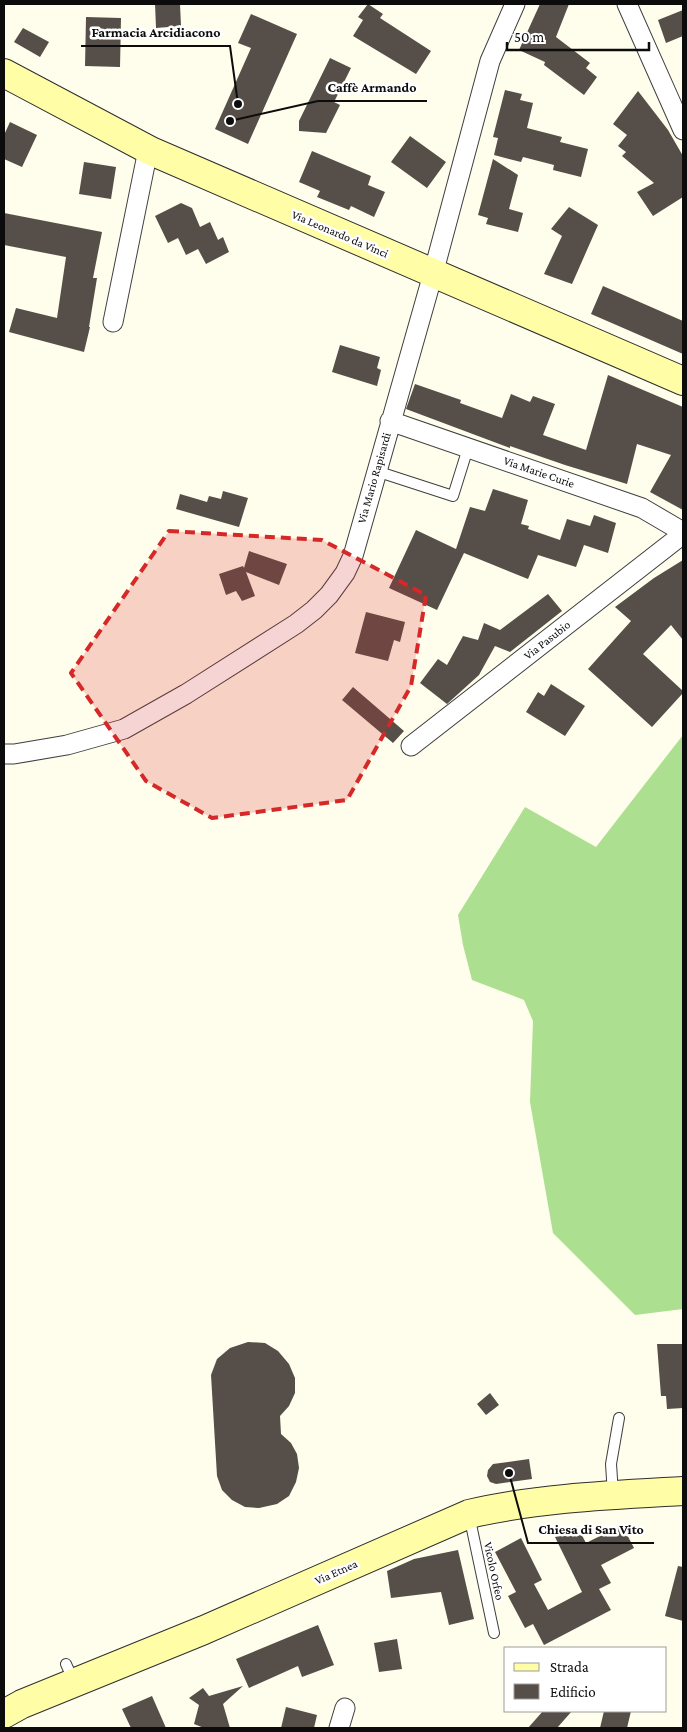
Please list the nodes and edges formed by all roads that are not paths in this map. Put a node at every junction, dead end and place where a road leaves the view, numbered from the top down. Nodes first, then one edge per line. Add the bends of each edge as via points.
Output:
1 (515, 4) edge
2 (627, 4) edge
3 (4, 73) edge
4 (683, 130) edge
5 (148, 150) junction
6 (433, 274) junction
7 (113, 322) dead end
8 (683, 381) edge
9 (390, 421) junction
10 (468, 448) junction
11 (376, 471) junction
12 (683, 533) edge
13 (411, 746) dead end
14 (4, 754) edge
15 (619, 1418) dead end
16 (683, 1492) edge
17 (613, 1495) junction
18 (468, 1514) junction
19 (494, 1633) dead end
20 (345, 1708) dead end
21 (4, 1714) edge
22 (339, 1728) edge

1 - 6 street, Via Mario Rapisardi via 490,61
2 - 4 street
3 - 5 street, Via Leonardo da Vinci
5 - 6 street, Via Leonardo da Vinci
5 - 7 street
6 - 8 street, Via Leonardo da Vinci
6 - 9 street, Via Mario Rapisardi
9 - 10 street, Via Marie Curie
9 - 11 street, Via Mario Rapisardi
10 - 11 lane via 453,496
10 - 12 street, Via Marie Curie via 642,508
11 - 14 street, Via Mario Rapisardi via 345,573 314,610 186,694 124,728 67,745
12 - 13 street, Via Pasubio
15 - 17 lane via 611,1464
16 - 17 street, Via Etnea
17 - 18 street, Via Etnea via 498,1507
18 - 19 lane, Vicolo Orfeo
18 - 21 street, Via Etnea via 204,1630 70,1673
20 - 22 street

